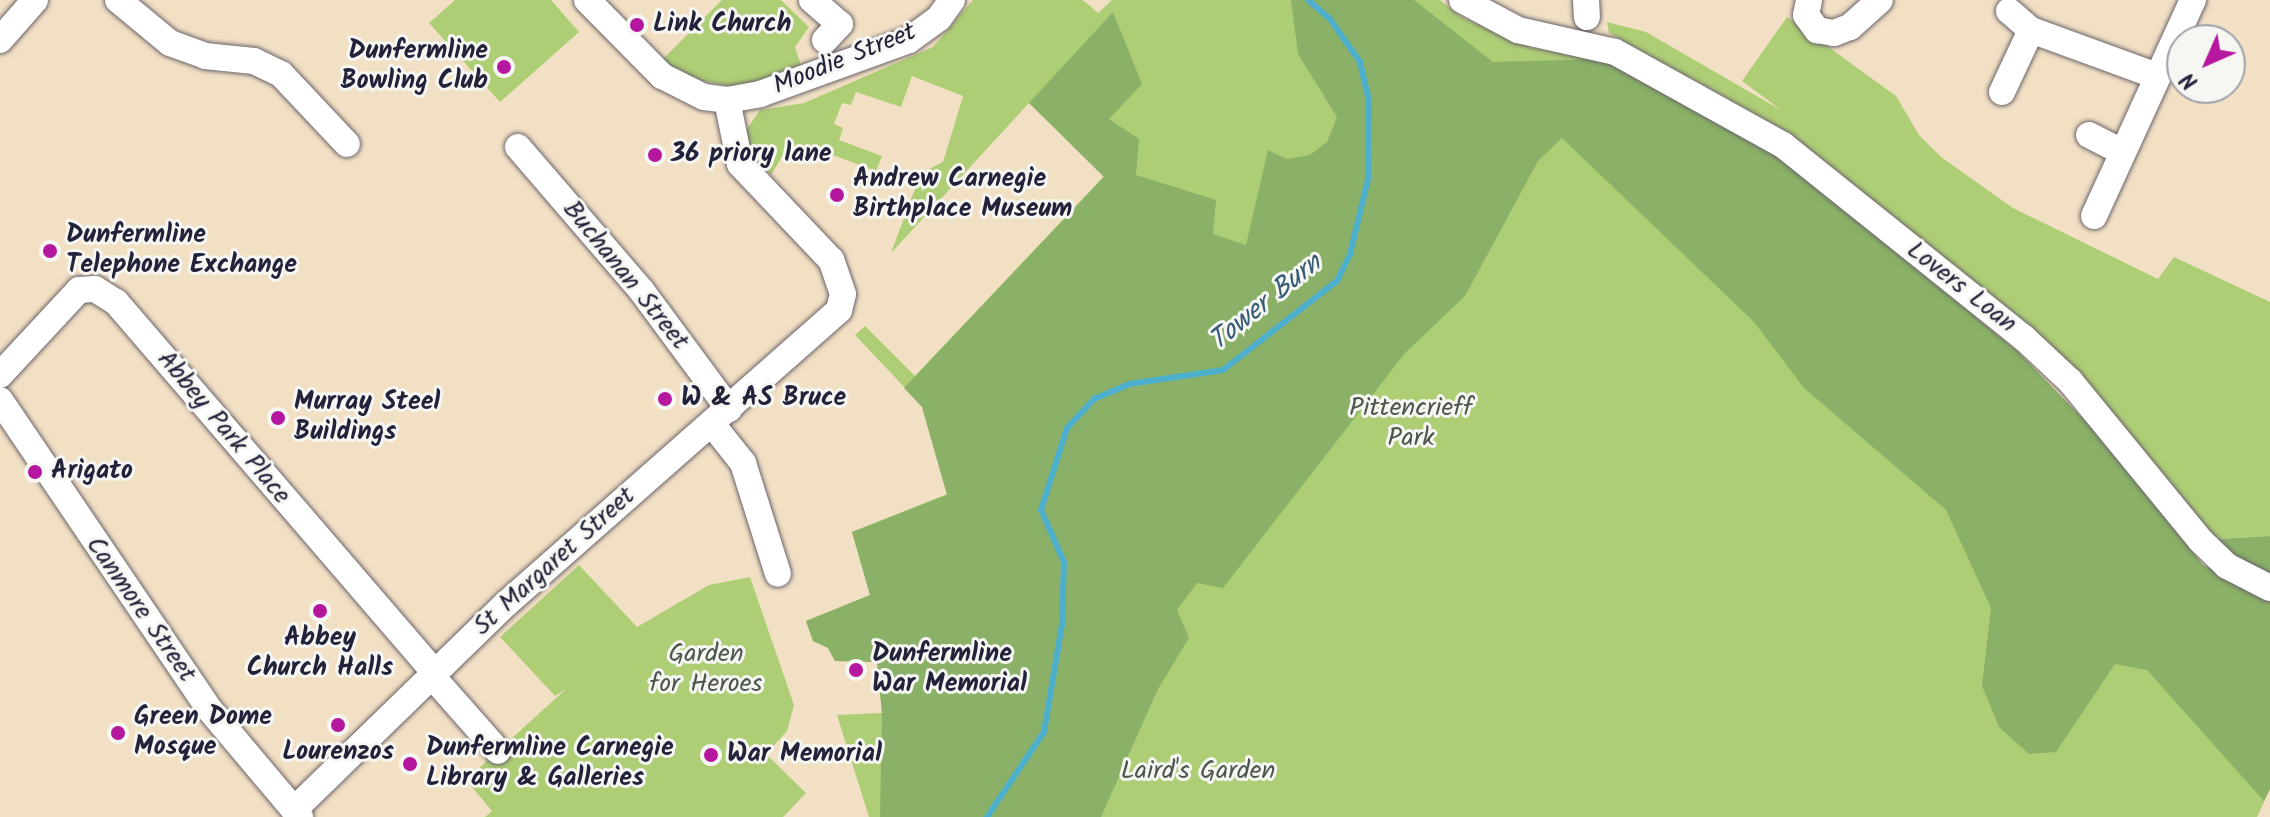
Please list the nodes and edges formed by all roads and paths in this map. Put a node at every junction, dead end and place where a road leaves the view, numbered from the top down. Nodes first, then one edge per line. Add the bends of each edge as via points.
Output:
1 (35, 0) edge
2 (118, 0) edge
3 (587, 0) edge
4 (812, 0) edge
5 (952, 0) edge
6 (1462, 0) edge
7 (1809, 0) edge
8 (1880, 0) edge
9 (2193, 0) edge
10 (2009, 11) dead end
11 (2031, 30) junction
12 (0, 40) edge
13 (825, 40) dead end
14 (2157, 76) junction
15 (2002, 92) dead end
16 (727, 100) junction
17 (2089, 135) dead end
18 (347, 144) dead end
19 (518, 147) dead end
20 (2121, 151) junction
21 (2094, 216) dead end
22 (0, 375) edge
23 (0, 400) edge
24 (721, 416) junction
25 (769, 568) dead end
26 (2270, 588) edge
27 (433, 673) junction
28 (498, 751) dead end
29 (298, 812) edge

1 - 12 street
2 - 18 street via 170,43 205,56 254,61 281,74
3 - 16 street via 662,76 704,97
4 - 13 street via 840,24
5 - 16 street, Moodie Street via 939,18 909,40 760,94
6 - 26 street, Lovers Loan via 1518,30 1601,48 1783,145 2024,338 2101,417 2200,540 2227,566
7 - 8 street via 1806,15 1817,30 1834,33 1850,27
9 - 14 street
10 - 11 street
11 - 14 street
11 - 15 street
14 - 20 street
16 - 24 street, St Margaret Street via 740,164 831,260 839,277 839,310
17 - 20 street
19 - 24 street, Buchanan Street via 641,290
20 - 21 street
22 - 27 street, Abbey Park Place via 79,290 95,289 116,302
23 - 29 street, Canmore Street via 210,710
24 - 25 street, Buchanan Street via 743,463
24 - 27 street, St Margaret Street
27 - 28 street, Abbey Park Place
27 - 29 street, St Margaret Street

